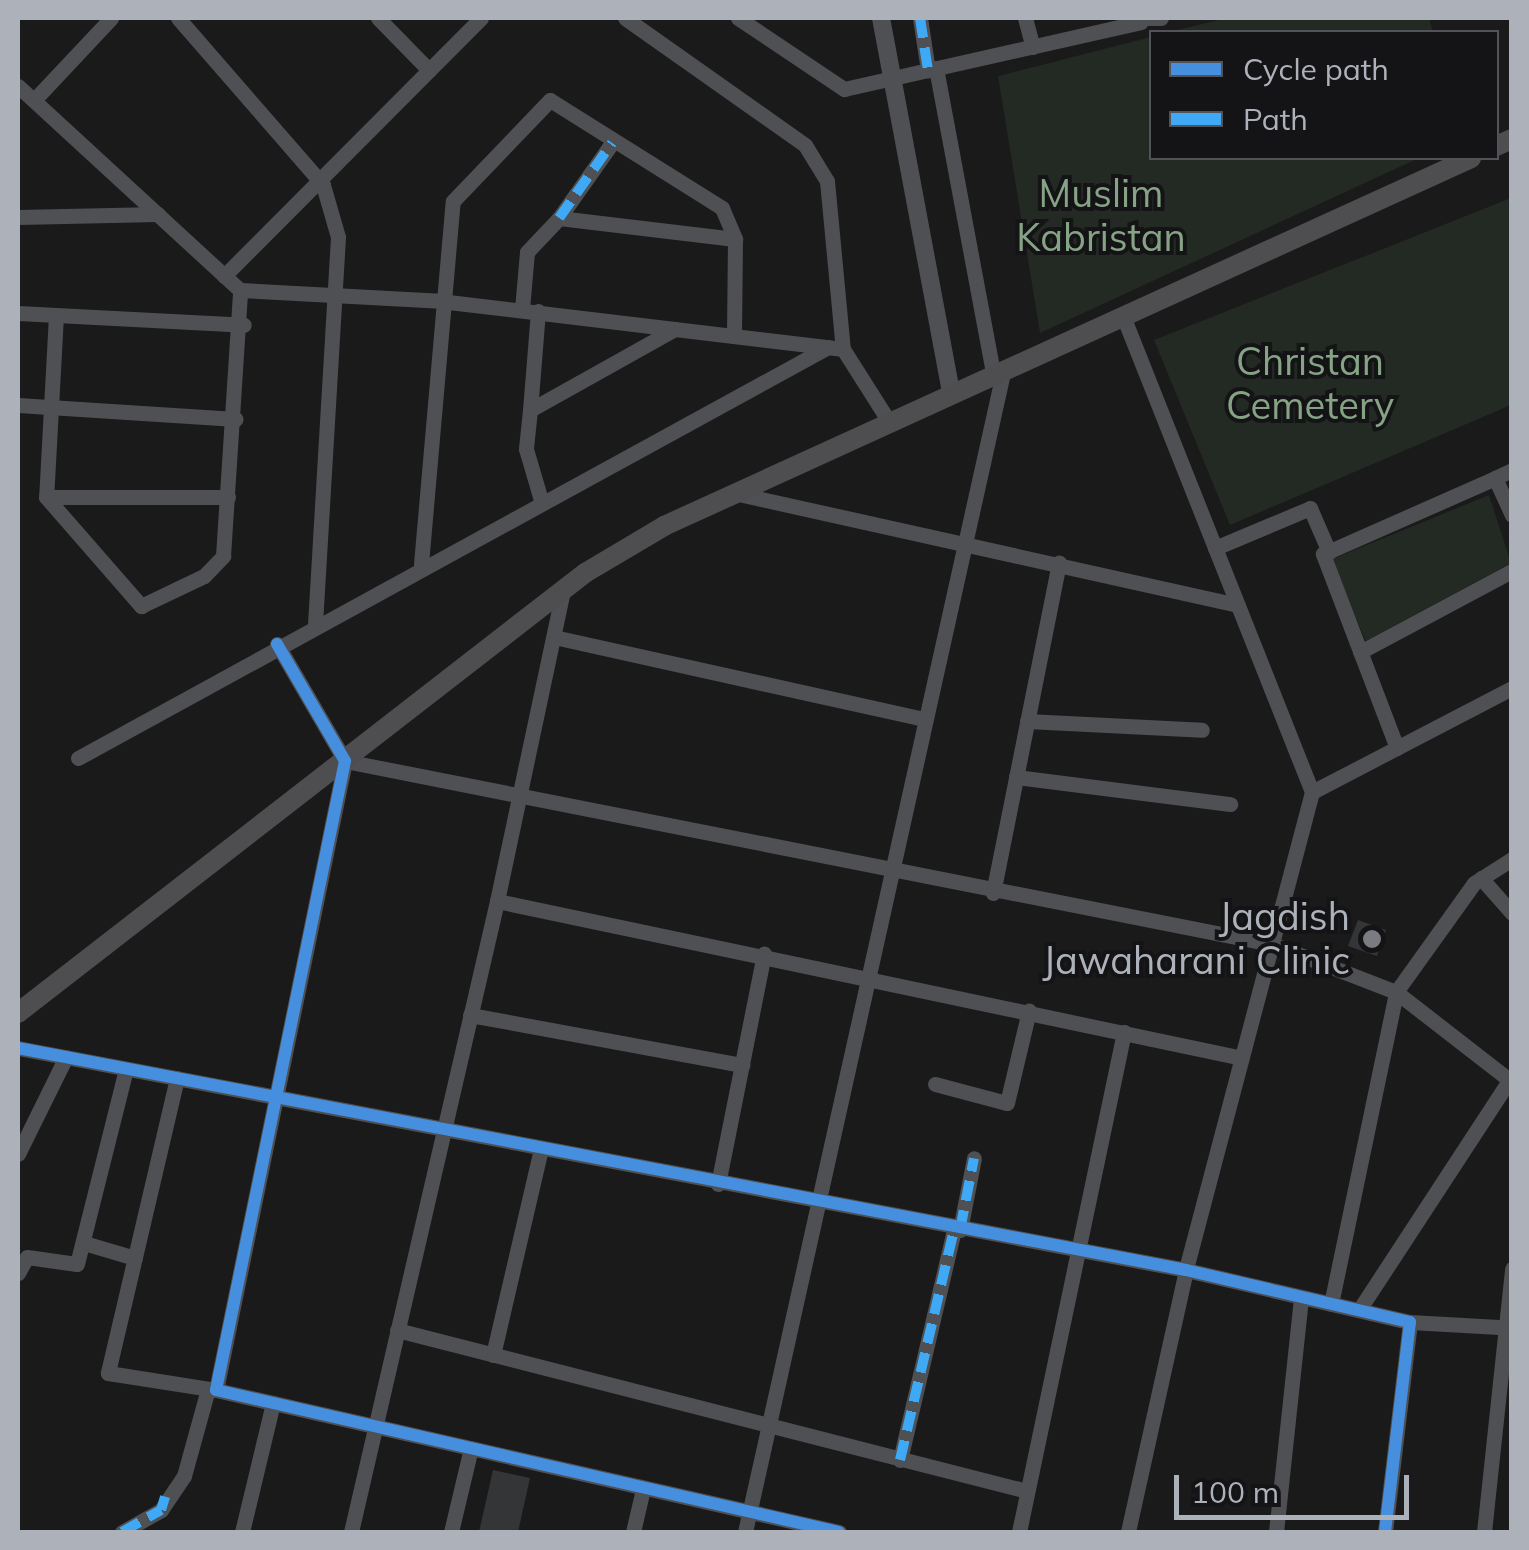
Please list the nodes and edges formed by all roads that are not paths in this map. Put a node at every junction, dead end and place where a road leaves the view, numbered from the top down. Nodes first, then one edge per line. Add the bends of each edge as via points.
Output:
1 (111, 18) edge
2 (178, 18) edge
3 (378, 18) edge
4 (480, 18) edge
5 (625, 18) edge
6 (738, 18) edge
7 (882, 18) edge
8 (920, 18) edge
9 (1025, 18) edge
10 (1161, 18) edge
11 (1140, 20) edge
12 (1033, 47) junction
13 (932, 69) junction
14 (429, 70) junction
15 (892, 78) junction
16 (18, 86) edge
17 (36, 98) junction
18 (612, 142) junction
19 (1467, 160) edge
20 (323, 185) junction
21 (158, 214) junction
22 (18, 216) edge
23 (559, 218) junction
24 (736, 239) junction
25 (224, 276) junction
26 (240, 290) junction
27 (338, 292) junction
28 (440, 301) junction
29 (530, 310) junction
30 (18, 313) edge
31 (56, 315) junction
32 (1123, 316) junction
33 (244, 325) junction
34 (676, 328) junction
35 (734, 336) junction
36 (836, 348) junction
37 (998, 371) junction
38 (951, 392) junction
39 (18, 405) edge
40 (58, 408) junction
41 (530, 410) junction
42 (236, 418) junction
43 (888, 420) junction
44 (1512, 470) edge
45 (1495, 478) junction
46 (733, 492) junction
47 (46, 496) junction
48 (228, 496) junction
49 (541, 500) junction
50 (1512, 515) edge
51 (965, 540) junction
52 (1215, 548) junction
53 (1329, 552) junction
54 (1059, 563) junction
55 (421, 564) junction
56 (1512, 572) edge
57 (563, 590) junction
58 (1238, 606) junction
59 (316, 622) junction
60 (554, 637) junction
61 (277, 644) junction
62 (1360, 652) junction
63 (1512, 688) edge
64 (925, 719) junction
65 (1028, 721) junction
66 (1202, 730) dead end
67 (1397, 748) junction
68 (78, 758) dead end
69 (345, 761) junction
70 (1016, 777) junction
71 (1312, 792) junction
72 (520, 797) junction
73 (1230, 804) dead end
74 (1512, 859) edge
75 (890, 874) junction
76 (1481, 878) junction
77 (994, 893) junction
78 (498, 901) junction
79 (1512, 912) edge
80 (1272, 944) junction
81 (764, 954) junction
82 (867, 975) junction
83 (1396, 992) junction
84 (1029, 1011) junction
85 (18, 1013) edge
86 (470, 1015) junction
87 (1124, 1032) junction
88 (18, 1048) edge
89 (66, 1057) junction
90 (1242, 1058) junction
91 (742, 1065) junction
92 (126, 1069) junction
93 (177, 1078) junction
94 (1511, 1079) edge
95 (935, 1084) dead end
96 (280, 1098) junction
97 (441, 1130) junction
98 (540, 1150) junction
99 (18, 1154) edge
100 (974, 1158) dead end
101 (718, 1184) junction
102 (817, 1204) junction
103 (957, 1229) junction
104 (84, 1243) junction
105 (1076, 1250) junction
106 (135, 1258) junction
107 (19, 1263) edge
108 (1512, 1268) edge
109 (1186, 1270) junction
110 (1301, 1297) junction
111 (1331, 1304) junction
112 (1359, 1310) junction
113 (1410, 1322) junction
114 (1499, 1328) junction
115 (397, 1330) junction
116 (493, 1355) junction
117 (1503, 1374) edge
118 (212, 1390) junction
119 (273, 1403) junction
120 (376, 1426) junction
121 (768, 1428) junction
122 (472, 1448) junction
123 (900, 1460) junction
124 (643, 1490) junction
125 (1027, 1492) junction
126 (750, 1515) junction
127 (122, 1532) edge
128 (242, 1532) edge
129 (351, 1532) edge
130 (451, 1532) edge
131 (634, 1532) edge
132 (745, 1532) edge
133 (839, 1532) edge
134 (1018, 1532) edge
135 (1128, 1532) edge
136 (1276, 1532) edge
137 (1385, 1532) edge
138 (1484, 1532) edge

1 - 17 street
2 - 20 street
3 - 14 street
4 - 14 street
5 - 36 street via 805,144 827,182
6 - 15 street via 844,89
7 - 15 street
8 - 13 street
9 - 12 street
10 - 11 street
11 - 12 street
12 - 13 street
13 - 15 street
13 - 37 street
14 - 20 street
15 - 38 street
16 - 17 street
17 - 21 street
18 - 23 street
18 - 24 street via 722,208
18 - 28 street via 550,100 453,201
19 - 32 main road
20 - 25 street
20 - 27 street via 338,237
21 - 22 street
21 - 25 street
23 - 24 street
23 - 29 street via 527,252
24 - 35 street
25 - 26 street
26 - 27 street
26 - 33 street
27 - 28 street
27 - 59 street
28 - 29 street
28 - 55 street
29 - 34 street
29 - 41 street
30 - 31 street
31 - 33 street
31 - 40 street
32 - 37 main road
32 - 52 street
33 - 42 street
34 - 35 street
34 - 41 street
35 - 36 street
36 - 43 street
36 - 49 street
37 - 38 main road
37 - 51 street
38 - 43 main road
39 - 40 street
40 - 42 street
40 - 47 street
41 - 49 street via 526,449
42 - 48 street
43 - 46 main road
44 - 45 street
45 - 50 street
45 - 53 street
46 - 51 street
46 - 57 main road
47 - 48 street
47 - 48 street via 141,606 204,576 223,556
49 - 55 street
51 - 54 street
51 - 64 street
52 - 53 street via 1310,508
52 - 58 street
53 - 62 street
54 - 58 street
54 - 65 street
55 - 59 street
56 - 62 street
57 - 60 street
57 - 69 main road
58 - 71 street
59 - 61 street
60 - 64 street
60 - 72 street
61 - 68 street
61 - 69 street
62 - 67 street
63 - 67 street
64 - 75 street
65 - 66 street
65 - 70 street
67 - 71 street
69 - 72 street
69 - 85 main road
69 - 96 street
70 - 73 street
70 - 77 street
71 - 80 street
72 - 75 street
72 - 78 street
74 - 76 street
75 - 77 street
75 - 82 street
76 - 79 street
76 - 83 street
77 - 80 street
78 - 81 street
78 - 86 street
80 - 83 street
80 - 90 street
81 - 82 street
81 - 91 street
82 - 84 street
82 - 102 street
83 - 94 street
83 - 111 street
84 - 87 street
84 - 95 street via 1007,1102
86 - 91 street
86 - 97 street
87 - 90 street
87 - 105 street
88 - 89 street
89 - 92 street
89 - 99 street
90 - 109 street
91 - 101 street
92 - 93 street
92 - 104 street
93 - 96 street
93 - 106 street
94 - 112 street
96 - 97 street
96 - 118 street
97 - 98 street
97 - 115 street
98 - 101 street
98 - 116 street
100 - 103 street
101 - 102 street
102 - 103 street
102 - 121 street
103 - 105 street
103 - 123 street
104 - 106 street
104 - 107 street via 74,1267
105 - 109 street
105 - 125 street
106 - 118 street via 108,1373
108 - 114 street
109 - 110 street
109 - 135 street
110 - 111 street
110 - 136 street
111 - 112 street
112 - 113 street
113 - 114 street
113 - 137 street
114 - 117 street
115 - 116 street
115 - 120 street
116 - 121 street
117 - 138 street
118 - 119 street
118 - 127 street via 184,1476 160,1510
119 - 120 street
119 - 128 street
120 - 122 street
120 - 129 street
121 - 123 street
121 - 126 street
122 - 124 street
122 - 130 street
123 - 125 street
124 - 126 street
124 - 131 street
125 - 134 street
126 - 132 street
126 - 133 street

